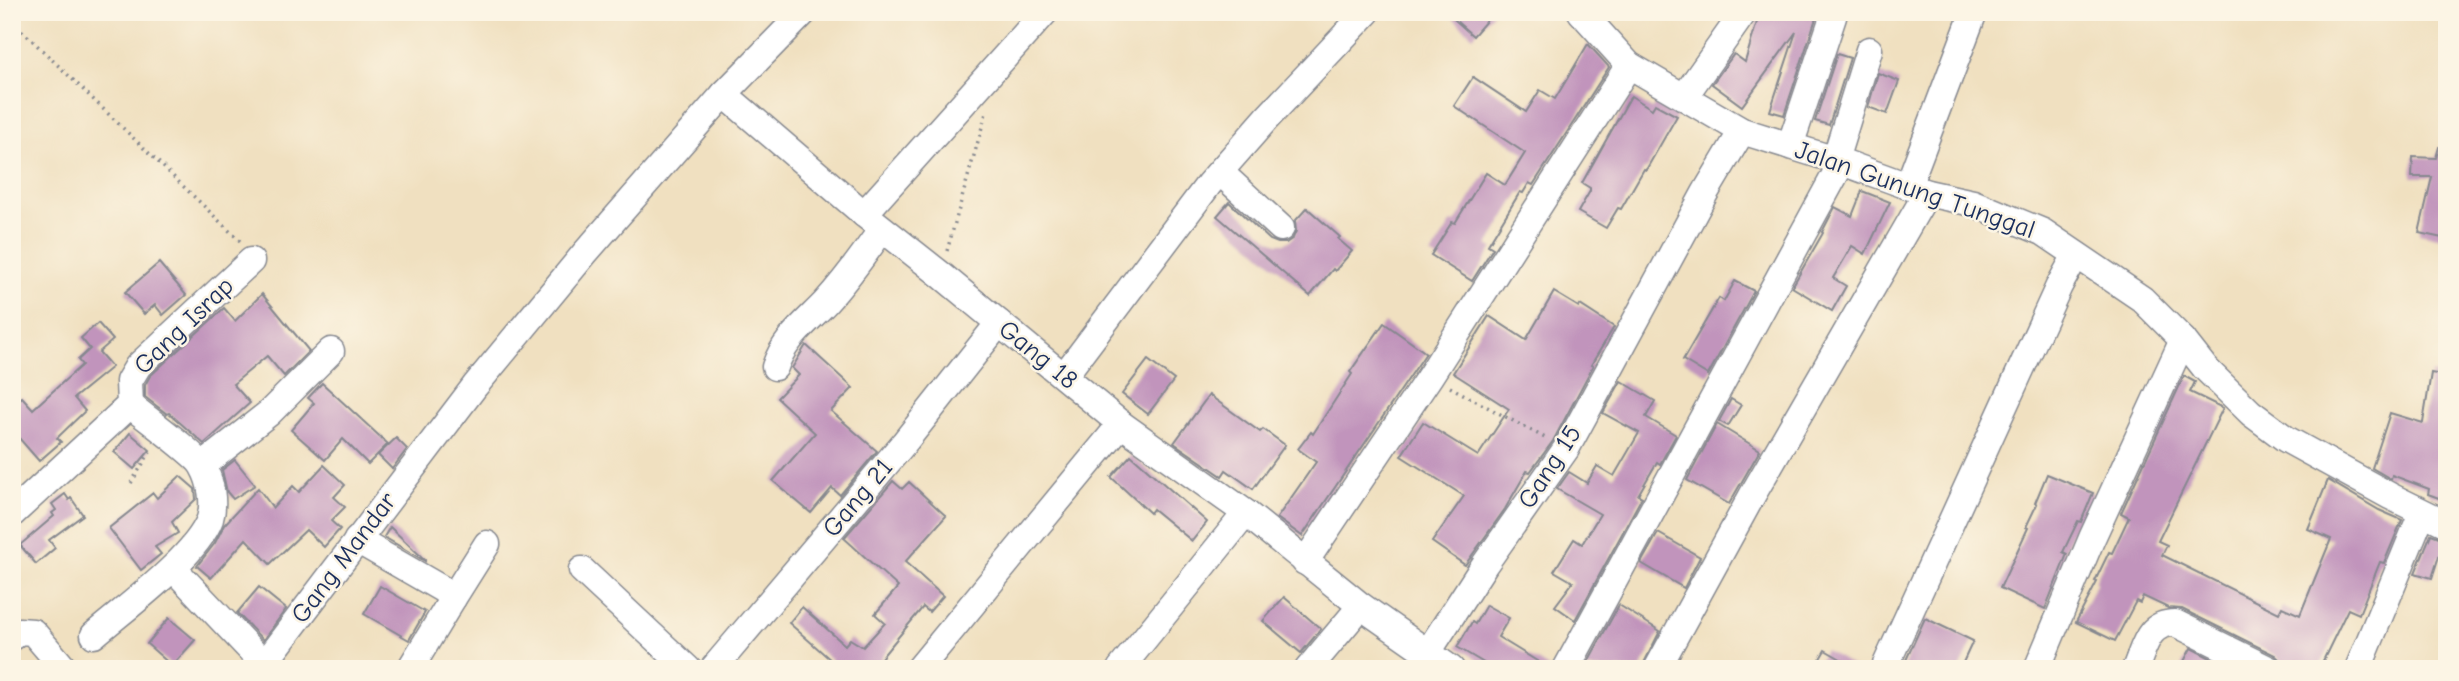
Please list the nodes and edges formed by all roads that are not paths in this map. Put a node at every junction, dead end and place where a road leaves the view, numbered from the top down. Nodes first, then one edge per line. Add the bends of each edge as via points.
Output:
1 (804, 12) edge
2 (1045, 12) edge
3 (1367, 12) edge
4 (1581, 12) edge
5 (1744, 12) edge
6 (1974, 12) edge
7 (1833, 17) dead end
8 (1870, 50) dead end
9 (1629, 65) junction
10 (724, 94) junction
11 (1684, 97) junction
12 (1742, 131) junction
13 (1790, 146) junction
14 (1839, 161) junction
15 (1220, 172) junction
16 (1917, 189) junction
17 (873, 222) junction
18 (1281, 228) dead end
19 (2076, 256) junction
20 (251, 261) road end
21 (999, 323) junction
22 (2183, 340) junction
23 (331, 351) dead end
24 (775, 367) dead end
25 (1063, 376) junction
26 (130, 405) junction
27 (1121, 424) junction
28 (203, 465) junction
29 (1246, 513) junction
30 (2422, 513) junction
31 (12, 514) edge
32 (2447, 524) edge
33 (357, 540) junction
34 (487, 544) dead end
35 (1305, 562) junction
36 (173, 568) junction
37 (582, 570) dead end
38 (453, 598) junction
39 (1361, 606) junction
40 (94, 635) dead end
41 (12, 636) edge
42 (1427, 652) junction
43 (62, 666) dead end
44 (262, 666) edge
45 (410, 669) edge
46 (688, 669) edge
47 (713, 669) edge
48 (919, 669) edge
49 (1120, 669) edge
50 (1308, 669) edge
51 (1451, 669) edge
52 (1566, 669) edge
53 (1657, 669) edge
54 (1884, 669) edge
55 (2037, 669) edge
56 (2136, 669) edge
57 (2268, 669) edge
58 (2358, 669) edge

1 - 10 street, Gang Mandar
2 - 17 street
3 - 15 street
4 - 9 street, Jalan Gunung Tunggal
5 - 11 street
6 - 16 street
7 - 13 street
8 - 14 street
9 - 11 street, Jalan Gunung Tunggal
9 - 35 street
10 - 17 street, Gang 18
10 - 33 street, Gang Mandar via 475,386
11 - 12 street, Jalan Gunung Tunggal
12 - 13 street, Jalan Gunung Tunggal
12 - 42 street, Gang 15 via 1566,449
13 - 14 street, Jalan Gunung Tunggal
14 - 16 street, Jalan Gunung Tunggal
14 - 52 street
15 - 18 street
15 - 25 street
16 - 19 street, Jalan Gunung Tunggal via 1973,203 2043,232
16 - 53 street
17 - 21 street, Gang 18
17 - 24 street via 855,268 791,337
19 - 22 street, Jalan Gunung Tunggal via 2142,299
19 - 54 street
20 - 26 street, Gang Israp via 138,366 129,381
21 - 25 street, Gang 18
21 - 47 street, Gang 21 via 887,464
22 - 30 street, Jalan Gunung Tunggal via 2251,413 2286,439
22 - 55 street
23 - 28 street via 269,413
25 - 27 street, Gang 18
26 - 28 street
26 - 31 street, Gang Israp
27 - 29 street, Gang 18
27 - 48 street
28 - 36 street via 212,495 210,518
29 - 35 street, Gang 18
29 - 49 street
30 - 32 street, Jalan Gunung Tunggal
30 - 58 street
33 - 38 street
33 - 44 street, Gang Mandar
34 - 38 street
35 - 39 street, Gang 18
36 - 40 street
36 - 44 street
37 - 46 street
38 - 45 street
39 - 42 street, Gang 18
39 - 50 street
41 - 43 street via 19,631 33,632
42 - 51 street, Gang 18
56 - 57 street via 2154,628 2163,623 2175,623

